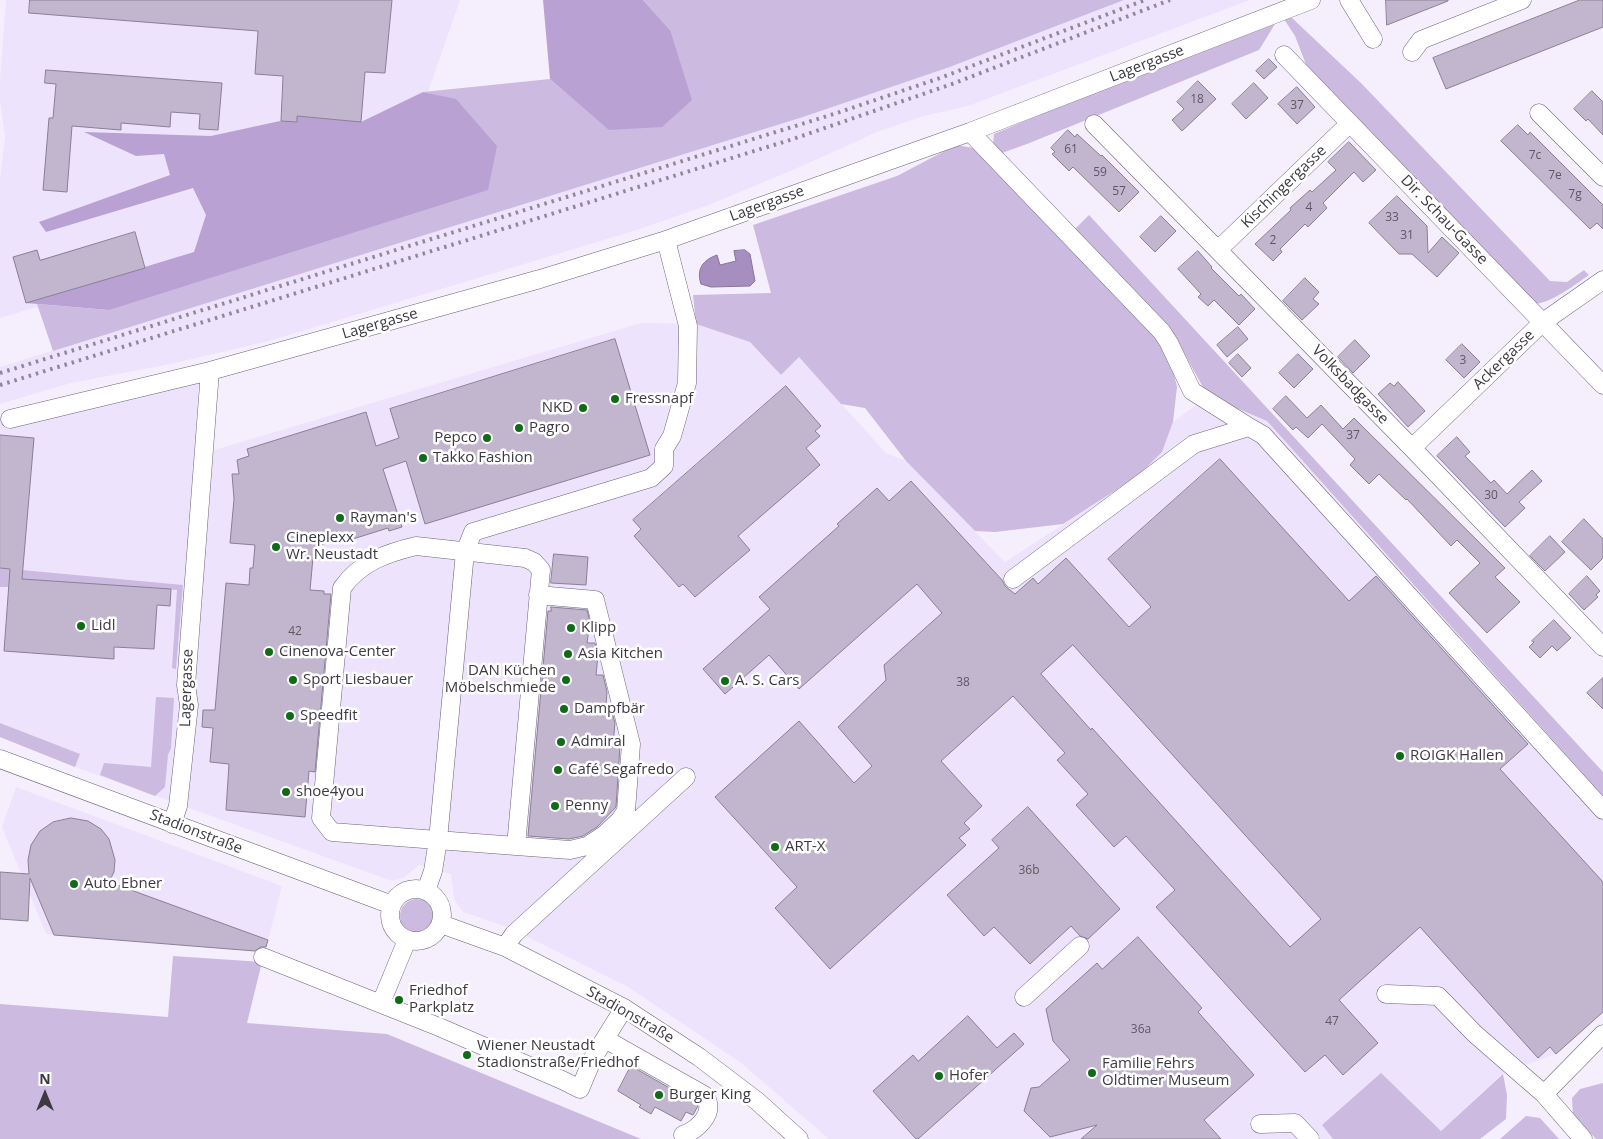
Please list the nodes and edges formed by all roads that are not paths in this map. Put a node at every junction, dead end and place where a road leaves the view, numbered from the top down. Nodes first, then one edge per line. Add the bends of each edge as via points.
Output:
1 (1311, 0) edge
2 (1349, 0) edge
3 (1522, 0) edge
4 (1373, 39) dead end
5 (1412, 52) dead end
6 (1284, 55) dead end
7 (1539, 113) dead end
8 (1350, 123) junction
9 (1094, 124) dead end
10 (970, 132) junction
11 (1603, 177) edge
12 (666, 240) junction
13 (1218, 250) junction
14 (1603, 280) edge
15 (1543, 322) junction
16 (210, 371) junction
17 (1603, 385) edge
18 (10, 419) dead end
19 (1249, 427) junction
20 (1412, 448) junction
21 (465, 552) junction
22 (1013, 579) dead end
23 (538, 595) junction
24 (1603, 647) edge
25 (0, 759) edge
26 (686, 777) dead end
27 (1603, 810) edge
28 (172, 824) junction
29 (438, 840) junction
30 (516, 846) junction
31 (426, 891) junction
32 (392, 905) junction
33 (441, 924) junction
34 (406, 940) junction
35 (1080, 946) dead end
36 (505, 947) junction
37 (264, 957) dead end
38 (1386, 994) dead end
39 (1024, 997) dead end
40 (381, 1003) junction
41 (624, 1008) junction
42 (1603, 1034) edge
43 (605, 1039) junction
44 (1544, 1094) junction
45 (1260, 1124) dead end
46 (683, 1135) dead end
47 (799, 1139) edge
48 (1310, 1139) edge
49 (1582, 1139) edge

1 - 10 street, Lagergasse
2 - 4 street
3 - 5 street via 1421,40
6 - 8 street, Dir. Schau-Gasse
7 - 11 street
8 - 13 street, Kischingergasse
8 - 15 street, Dir. Schau-Gasse
9 - 13 street, Volksbadgasse
10 - 12 street, Lagergasse
10 - 19 street via 1162,332 1192,391
12 - 16 street, Lagergasse
12 - 21 street via 688,326 687,383 672,436 664,449 664,466 651,478 473,532
13 - 20 street, Volksbadgasse
14 - 15 street, Ackergasse
15 - 17 street, Dir. Schau-Gasse
15 - 20 street, Ackergasse
16 - 18 street, Lagergasse
16 - 28 street, Lagergasse via 186,685 189,705 178,806
19 - 22 street via 1194,444
19 - 27 street via 1263,435
20 - 24 street, Volksbadgasse
21 - 23 street via 525,558 534,562 541,570
21 - 29 street
21 - 29 street via 416,546 372,560 350,576 342,588 339,614 321,818 332,832
23 - 30 street
23 - 30 street via 595,600 631,744 626,810 604,835 587,846 570,850
25 - 28 street, Stadionstraße
26 - 36 street via 514,934
28 - 32 street, Stadionstraße
29 - 30 street
29 - 31 street
31 - 32 street via 405,891 396,897
31 - 33 street via 441,905
32 - 34 street via 391,925
33 - 34 street via 427,939
33 - 36 street, Stadionstraße
34 - 40 street
35 - 39 street
36 - 41 street, Stadionstraße
37 - 40 street
38 - 44 street via 1438,996 1475,1034
40 - 43 street via 580,1089
41 - 43 street
41 - 47 street, Stadionstraße via 699,1057 757,1101
42 - 44 street
43 - 46 street via 708,1099 708,1114 700,1125
44 - 49 street
45 - 48 street via 1295,1123

